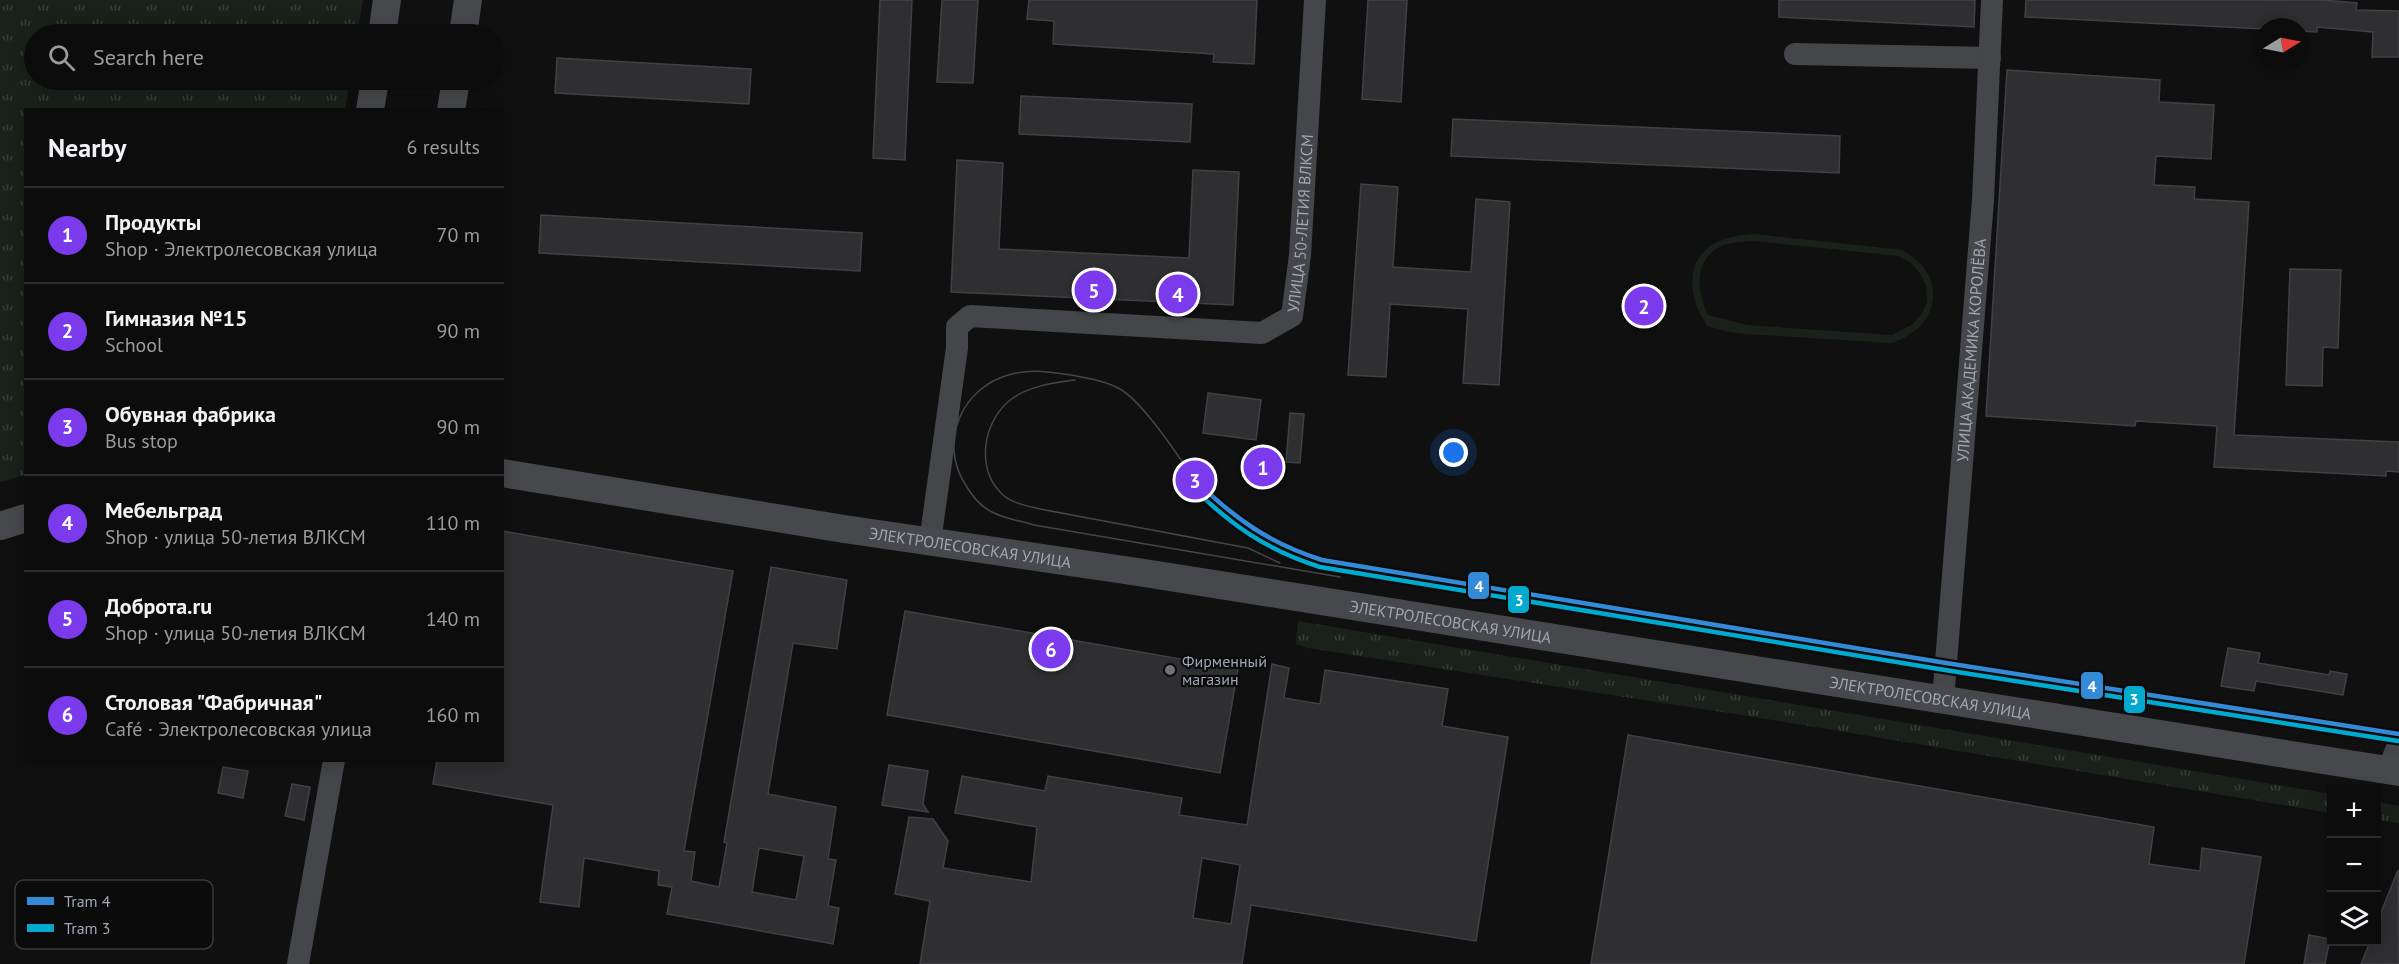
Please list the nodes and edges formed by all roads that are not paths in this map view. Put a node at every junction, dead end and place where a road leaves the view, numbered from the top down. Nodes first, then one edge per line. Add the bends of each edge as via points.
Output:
1 (387, 0) edge
2 (468, 0) edge
3 (1315, 0) edge
4 (1992, 0) edge
5 (383, 24) edge
6 (464, 24) edge
7 (1795, 54) dead end
8 (1989, 58) junction
9 (373, 90) edge
10 (454, 90) edge
11 (370, 108) edge
12 (451, 108) edge
13 (504, 473) edge
14 (24, 519) edge
15 (0, 526) edge
16 (24, 535) edge
17 (0, 541) edge
18 (930, 542) junction
19 (1943, 700) junction
20 (2399, 743) edge
21 (334, 762) edge
22 (2393, 771) edge
23 (298, 964) edge

1 - 5 main road
2 - 6 main road
3 - 18 street, УЛИЦА 50-ЛЕТИЯ ВЛКСМ via 1300,255 1292,316 1262,333 970,316 957,327
4 - 8 street, УЛИЦА АКАДЕМИКА КОРОЛЁВА
7 - 8 street
8 - 19 street, УЛИЦА АКАДЕМИКА КОРОЛЁВА via 1983,200
9 - 11 main road
10 - 12 main road
13 - 18 main road, ЭЛЕКТРОЛЕСОВСКАЯ УЛИЦА
14 - 15 main road
16 - 17 main road
18 - 19 main road, ЭЛЕКТРОЛЕСОВСКАЯ УЛИЦА
19 - 22 main road, ЭЛЕКТРОЛЕСОВСКАЯ УЛИЦА
20 - 22 street
21 - 23 street

